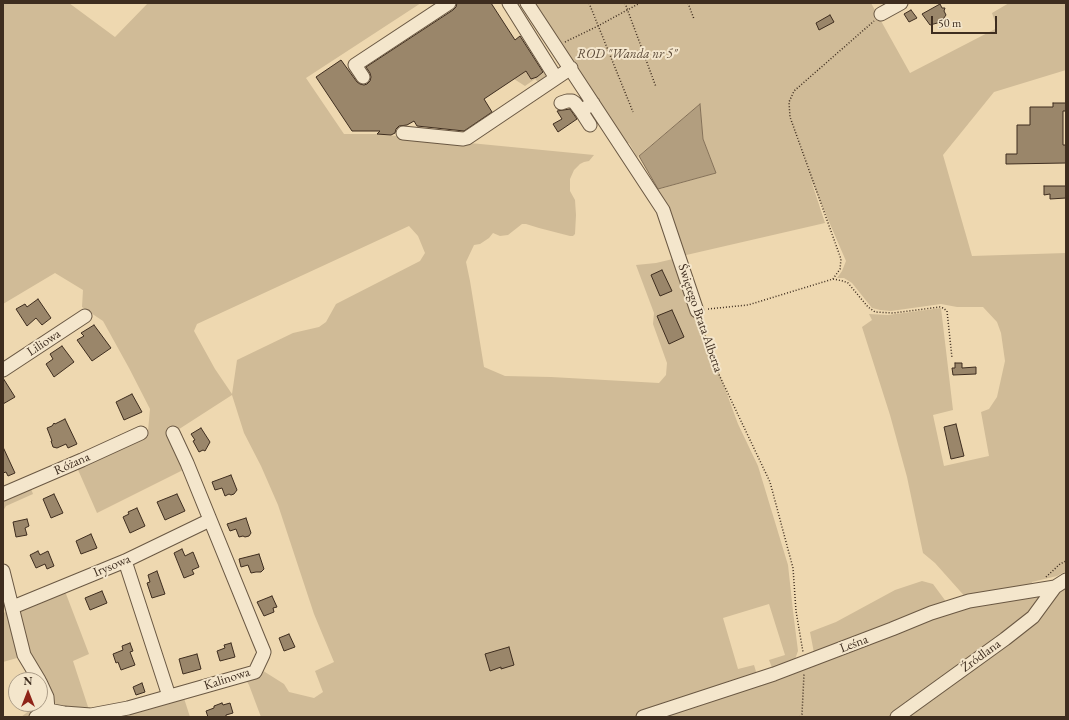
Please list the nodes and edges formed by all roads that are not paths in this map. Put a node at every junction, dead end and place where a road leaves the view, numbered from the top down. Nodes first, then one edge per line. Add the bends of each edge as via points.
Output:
1 (449, 3) edge
2 (509, 3) edge
3 (527, 3) edge
4 (901, 3) edge
5 (882, 14) road end
6 (571, 68) junction
7 (363, 77) dead end
8 (556, 78) junction
9 (561, 103) dead end
10 (593, 103) junction
11 (581, 111) junction
12 (590, 125) dead end
13 (404, 133) dead end
14 (697, 311) road end
15 (85, 316) dead end
16 (3, 370) edge
17 (141, 433) dead end
18 (173, 433) dead end
19 (3, 494) edge
20 (210, 520) junction
21 (125, 561) junction
22 (3, 570) edge
23 (1061, 583) edge
24 (12, 607) junction
25 (34, 672) edge
26 (169, 696) junction
27 (48, 710) edge
28 (642, 717) edge
29 (897, 717) edge

1 - 7 street via 354,65
2 - 8 street
3 - 6 street, Świętego Brata Alberta
4 - 5 street
6 - 8 street
6 - 10 street, Świętego Brata Alberta
8 - 13 street via 467,138
9 - 11 street via 572,101
10 - 11 street
10 - 14 street, Świętego Brata Alberta via 664,210
11 - 12 street
15 - 16 street, Liliowa
17 - 19 street, Różana
18 - 20 street, Kalinowa
20 - 21 street, Irysowa
20 - 26 street, Kalinowa via 264,652 255,672
21 - 24 street, Irysowa
21 - 26 street
22 - 24 street
23 - 28 street, Leśna via 969,601 931,612 774,674
23 - 29 street, Źródlana via 1033,617
24 - 25 street via 24,655
26 - 27 street, Kalinowa via 91,715

